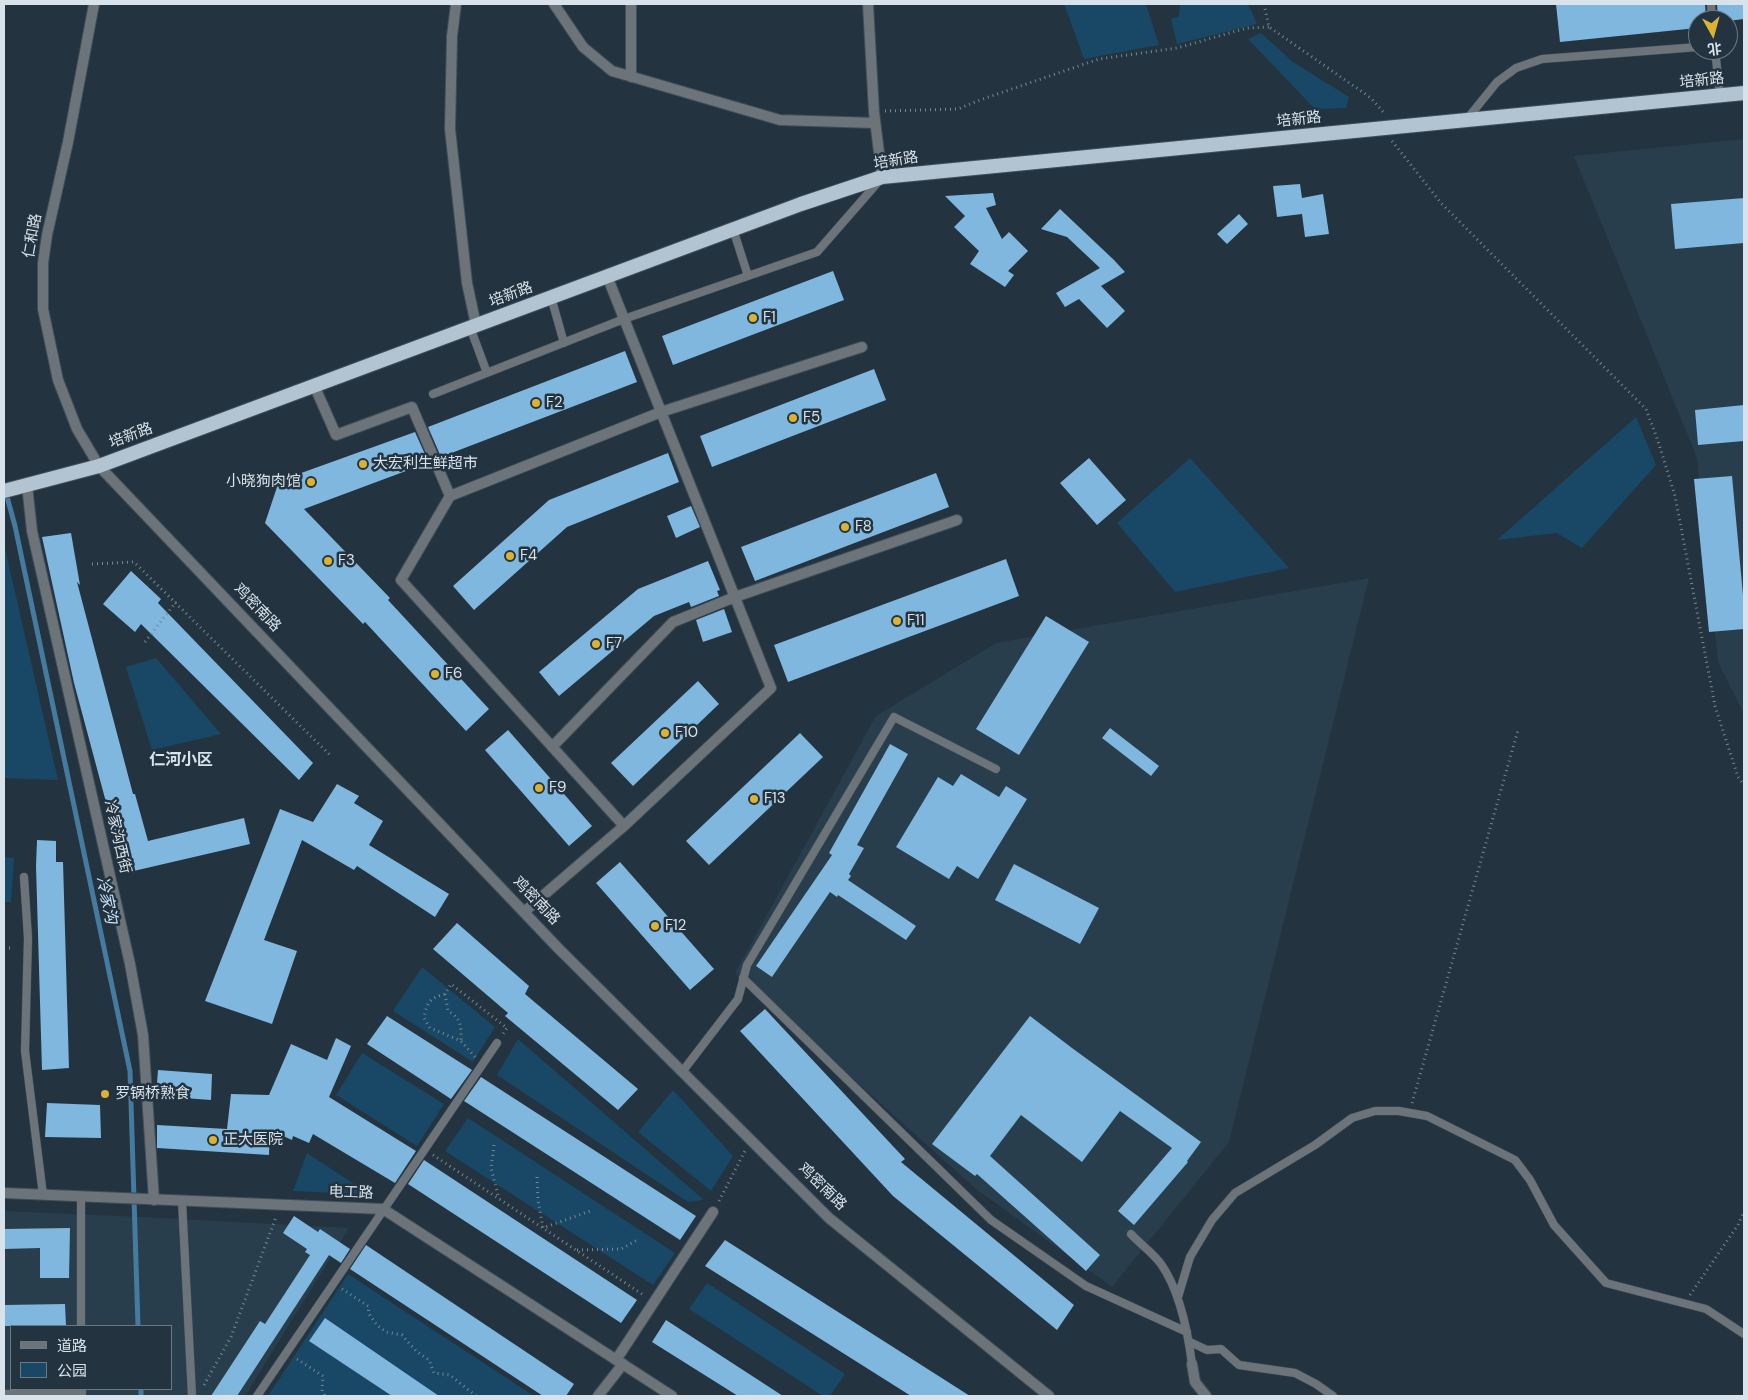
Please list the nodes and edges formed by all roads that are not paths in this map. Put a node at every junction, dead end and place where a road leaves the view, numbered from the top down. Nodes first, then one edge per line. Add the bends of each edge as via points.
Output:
1 (94, 4) edge
2 (456, 4) edge
3 (554, 4) edge
4 (631, 4) edge
5 (868, 4) edge
6 (1688, 48) edge
7 (1716, 60) edge
8 (630, 77) junction
9 (1744, 93) edge
10 (1720, 95) junction
11 (1466, 121) junction
12 (875, 123) junction
13 (882, 177) junction
14 (733, 229) junction
15 (607, 276) junction
16 (748, 276) junction
17 (551, 297) junction
18 (624, 319) junction
19 (473, 326) junction
20 (564, 343) junction
21 (862, 347) dead end
22 (487, 373) junction
23 (314, 386) junction
24 (433, 394) dead end
25 (661, 412) junction
26 (99, 466) junction
27 (27, 485) junction
28 (4, 491) edge
29 (450, 496) junction
30 (957, 520) dead end
31 (735, 597) junction
32 (552, 748) junction
33 (996, 769) dead end
34 (624, 826) junction
35 (24, 877) dead end
36 (524, 912) junction
37 (744, 978) junction
38 (497, 1043) road end
39 (682, 1072) junction
40 (4, 1193) edge
41 (43, 1195) junction
42 (81, 1196) junction
43 (154, 1200) junction
44 (182, 1201) junction
45 (383, 1209) junction
46 (714, 1212) road end
47 (1130, 1234) dead end
48 (1178, 1297) junction
49 (81, 1325) edge
50 (1187, 1332) junction
51 (1744, 1334) edge
52 (1190, 1342) junction
53 (619, 1362) junction
54 (1192, 1364) joint
55 (82, 1393) edge
56 (4, 1394) edge
57 (192, 1396) edge
58 (257, 1396) edge
59 (598, 1396) edge
60 (672, 1396) edge
61 (1049, 1396) edge
62 (1206, 1396) edge
63 (1333, 1396) edge

1 - 26 street, 仁和路 via 47,235 43,309 58,380 77,429
2 - 19 street via 450,129
3 - 8 street via 583,47 612,71
4 - 8 street
5 - 12 street
6 - 11 lane via 1542,59 1516,68 1497,82
7 - 10 lane
8 - 12 street via 780,120
9 - 10 highway, 培新路
10 - 11 highway, 培新路
11 - 13 highway, 培新路
12 - 13 street
13 - 14 highway, 培新路
13 - 16 lane via 817,252
14 - 15 highway, 培新路
14 - 16 lane
15 - 17 highway, 培新路
15 - 18 street
16 - 18 lane
17 - 19 highway, 培新路
17 - 20 lane
18 - 20 lane
18 - 25 street
19 - 22 lane
19 - 23 highway, 培新路
20 - 22 lane
21 - 25 street
22 - 24 lane
23 - 26 highway, 培新路
23 - 29 street via 336,435 412,407
25 - 29 street
25 - 31 street
26 - 27 highway
26 - 36 street, 鸡密南路
27 - 28 highway
27 - 43 street, 冷家沟西街 via 32,531 130,964 141,1026
29 - 32 street via 401,580
30 - 31 street
31 - 32 street via 673,622
31 - 34 street via 771,688
32 - 34 street
33 - 37 lane via 894,717 747,965
34 - 36 street
35 - 41 lane via 28,938 25,1051
36 - 39 street, 鸡密南路
37 - 39 lane via 738,999
37 - 50 lane via 991,1220 1086,1286
38 - 45 lane
39 - 61 street, 鸡密南路 via 829,1218
40 - 41 street, 电工路
41 - 42 street, 电工路
42 - 43 street, 电工路
42 - 49 lane
43 - 44 street, 电工路
44 - 45 street, 电工路
44 - 57 lane
45 - 53 street, 电工路
45 - 58 lane
46 - 53 street
47 - 48 lane via 1161,1264
48 - 50 lane
48 - 51 lane via 1190,1257 1212,1220 1235,1193 1315,1145 1352,1118 1375,1111 1399,1111 1427,1116 1515,1160 1530,1180 1554,1225 1606,1283 1706,1309
50 - 52 lane
52 - 54 lane
52 - 63 lane via 1207,1350 1221,1349 1239,1364 1295,1373
53 - 59 street
53 - 60 street, 电工路
54 - 62 street via 1194,1382
55 - 56 lane

